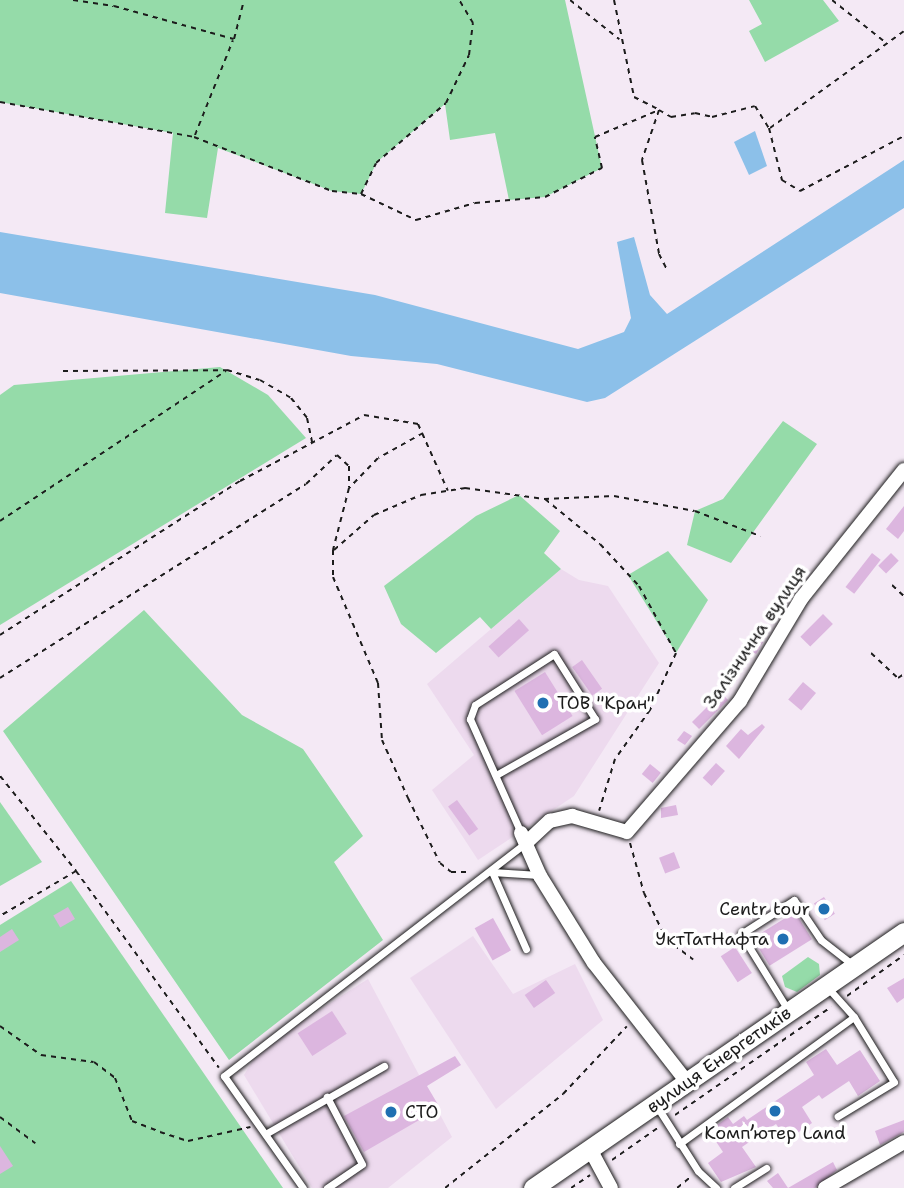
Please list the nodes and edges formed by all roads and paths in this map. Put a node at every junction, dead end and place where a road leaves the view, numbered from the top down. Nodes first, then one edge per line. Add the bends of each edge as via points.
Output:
1 (74, 0) edge
2 (244, 0) edge
3 (458, 0) edge
4 (570, 0) edge
5 (614, 0) edge
6 (832, 0) edge
7 (904, 31) edge
8 (234, 39) junction
9 (620, 39) junction
10 (886, 42) junction
11 (0, 102) edge
12 (659, 110) junction
13 (769, 128) junction
14 (904, 136) edge
15 (194, 137) junction
16 (361, 194) junction
17 (667, 270) dead end
18 (227, 370) junction
19 (63, 371) dead end
20 (424, 432) junction
21 (312, 443) junction
22 (904, 470) edge
23 (349, 488) junction
24 (448, 491) junction
25 (544, 499) junction
26 (0, 521) edge
27 (760, 536) dead end
28 (333, 550) junction
29 (892, 585) dead end
30 (904, 596) edge
31 (0, 635) edge
32 (871, 653) dead end
33 (904, 674) edge
34 (0, 678) edge
35 (496, 775) junction
36 (0, 776) edge
37 (595, 823) junction
38 (626, 832) junction
39 (523, 838) junction
40 (76, 871) junction
41 (492, 872) junction
42 (540, 876) junction
43 (0, 916) edge
44 (904, 932) edge
45 (526, 949) dead end
46 (904, 955) edge
47 (693, 959) dead end
48 (854, 965) junction
49 (825, 985) junction
50 (841, 1000) junction
51 (788, 1011) junction
52 (854, 1017) junction
53 (635, 1018) junction
54 (0, 1026) edge
55 (384, 1066) dead end
56 (224, 1076) junction
57 (687, 1082) junction
58 (327, 1097) junction
59 (656, 1104) junction
60 (838, 1116) dead end
61 (0, 1117) edge
62 (667, 1121) junction
63 (259, 1123) junction
64 (267, 1133) junction
65 (904, 1142) edge
66 (34, 1143) dead end
67 (680, 1144) junction
68 (590, 1149) junction
69 (600, 1168) junction
70 (766, 1168) dead end
71 (698, 1171) junction
72 (303, 1188) edge
73 (327, 1188) edge
74 (445, 1188) edge
75 (534, 1188) edge
76 (571, 1188) edge
77 (611, 1188) edge
78 (677, 1188) edge
79 (716, 1188) edge
80 (734, 1188) edge
81 (825, 1188) edge

1 - 8 path via 114,6
2 - 8 path
3 - 16 path via 473,23 469,55 446,103 376,163
4 - 9 path
5 - 9 path
6 - 10 path
7 - 10 path
8 - 15 path
9 - 12 path via 634,97
10 - 13 path
11 - 15 path
12 - 13 path via 671,117 695,113 712,117 755,106
12 - 16 path via 595,137 602,168 545,197 475,202 416,220
12 - 17 path via 642,160 659,254
13 - 14 path via 782,180 800,191
15 - 16 path via 332,191
18 - 19 path
18 - 21 path via 260,380 291,398 307,418
18 - 26 path
20 - 21 path via 418,424 364,415
20 - 23 path via 379,458
20 - 24 path
21 - 31 path via 240,481
22 - 38 street, Залізнична вулиця via 801,599 740,701
23 - 28 path
23 - 34 path via 349,466 337,455 306,484
24 - 25 path via 465,488
24 - 28 path via 421,495 374,515
25 - 27 path via 614,496 695,511
25 - 37 path via 600,544 639,586 676,653 650,710 615,759
28 - 41 path via 333,577 378,683 382,740 440,863 451,872
29 - 30 path
32 - 33 path via 898,678
35 - 35 lane via 470,719 475,705 554,654 595,719
35 - 39 lane
36 - 40 path
37 - 38 street
37 - 39 street via 572,816 550,821
38 - 47 path via 645,893 666,939
39 - 41 lane
39 - 42 street
40 - 43 path
40 - 56 path
41 - 42 lane
41 - 45 lane
41 - 56 lane
42 - 53 street
44 - 48 main road, вулиця Енергетиків
46 - 50 path
48 - 49 main road, вулиця Енергетиків
48 - 51 lane via 821,940 794,900 741,934
49 - 50 lane
49 - 51 main road, вулиця Енергетиків
50 - 52 lane
50 - 62 path
51 - 57 main road, вулиця Енергетиків
52 - 60 lane via 894,1082
52 - 67 lane
53 - 57 street
53 - 74 path via 563,1094
54 - 63 path via 41,1055 94,1062 115,1078 132,1121 160,1132 188,1141 237,1133
55 - 58 lane
56 - 63 lane
57 - 59 main road, вулиця Енергетиків
58 - 64 lane
58 - 73 lane via 362,1164
59 - 62 lane
59 - 68 main road, вулиця Енергетиків
61 - 66 path
62 - 67 lane
62 - 69 path
63 - 64 lane
64 - 72 lane
65 - 81 street
67 - 71 lane
68 - 69 street
68 - 75 main road, вулиця Енергетиків
69 - 76 path
69 - 77 street
70 - 80 lane
71 - 78 path
71 - 79 lane

